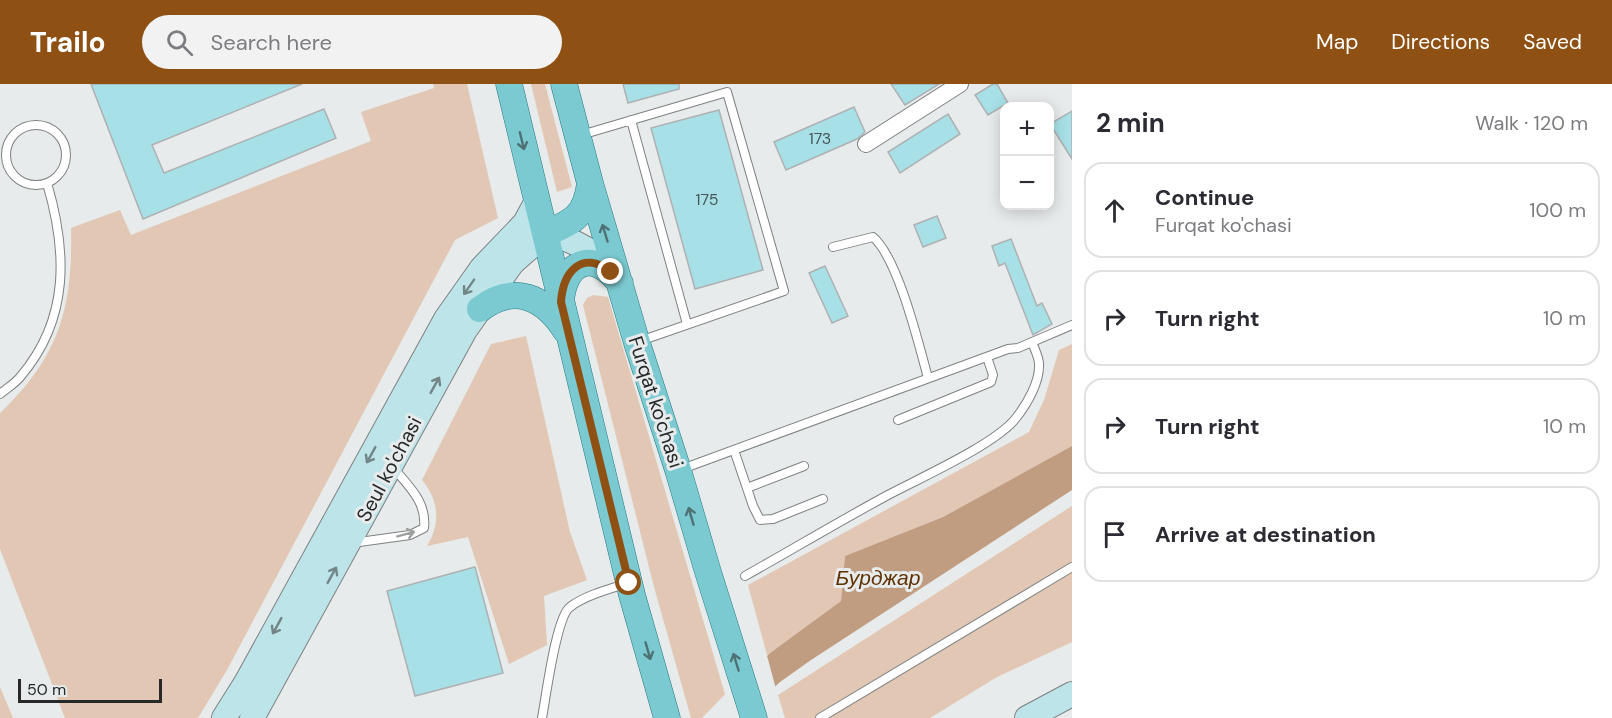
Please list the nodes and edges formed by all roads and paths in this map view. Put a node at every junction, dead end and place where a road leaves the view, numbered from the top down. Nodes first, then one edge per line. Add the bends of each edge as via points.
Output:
1 (509, 84) edge
2 (564, 84) edge
3 (960, 84) edge
4 (631, 120) junction
5 (578, 136) junction
6 (866, 144) dead end
7 (47, 183) junction
8 (590, 183) junction
9 (537, 201) junction
10 (545, 234) junction
11 (507, 243) junction
12 (832, 248) dead end
13 (620, 283) junction
14 (561, 302) junction
15 (480, 309) junction
16 (687, 324) junction
17 (1072, 326) edge
18 (570, 339) junction
19 (1032, 342) junction
20 (637, 343) junction
21 (987, 357) junction
22 (928, 378) junction
23 (0, 394) edge
24 (898, 420) dead end
25 (734, 450) junction
26 (391, 465) junction
27 (804, 466) dead end
28 (678, 470) junction
29 (747, 488) junction
30 (823, 499) dead end
31 (349, 544) junction
32 (1072, 567) edge
33 (745, 576) dead end
34 (630, 589) junction
35 (1072, 694) edge
36 (224, 718) edge
37 (252, 718) edge
38 (542, 718) edge
39 (668, 718) edge
40 (754, 718) edge
41 (820, 718) edge
42 (1027, 718) edge

1 -> 9 main road
2 - 5 main road, Furqat ko'chasi
3 - 6 street
4 - 5 lane
4 - 16 lane
4 - 16 lane via 727,92 784,291
5 - 8 main road, Furqat ko'chasi
7 - 7 lane via 28,184 19,180 7,163 13,136 29,126 49,128 63,141 66,161 62,171
7 - 23 lane via 61,247 59,300 36,354 21,377
8 - 10 main road, Seul ko'chasi via 581,213 570,223
13 -> 8 main road, Furqat ko'chasi
9 - 10 main road
9 - 11 main road, Seul ko'chasi via 525,223
10 - 11 main road, Seul ko'chasi
10 - 13 main road via 585,248
10 - 14 main road
10 - 15 main road, Seul ko'chasi via 512,263
11 -> 36 main road, Seul ko'chasi via 482,268 446,319
12 - 22 lane via 873,237 880,243 894,271
13 - 14 main road via 600,265 583,263 566,279
13 - 20 main road, Furqat ko'chasi
14 - 18 main road
15 - 18 main road via 499,297 529,297 551,311
26 -> 15 main road, Seul ko'chasi
16 - 20 lane
17 - 19 lane
18 - 34 main road
19 - 21 lane
19 - 33 lane via 1039,363 1035,383 1015,420 972,450
20 - 28 main road, Furqat ko'chasi
21 - 22 lane
21 - 24 lane via 993,375 991,382
22 - 25 lane
25 - 28 lane
25 - 29 lane
26 - 31 main road, Seul ko'chasi
31 -> 26 lane via 410,535 424,528 421,502
27 - 29 lane
40 -> 28 main road, Furqat ko'chasi
29 - 30 lane via 760,520 773,519
37 -> 31 main road, Seul ko'chasi
32 - 41 lane
34 - 38 lane via 603,591 568,608 560,626
34 -> 39 main road
35 - 42 main road

